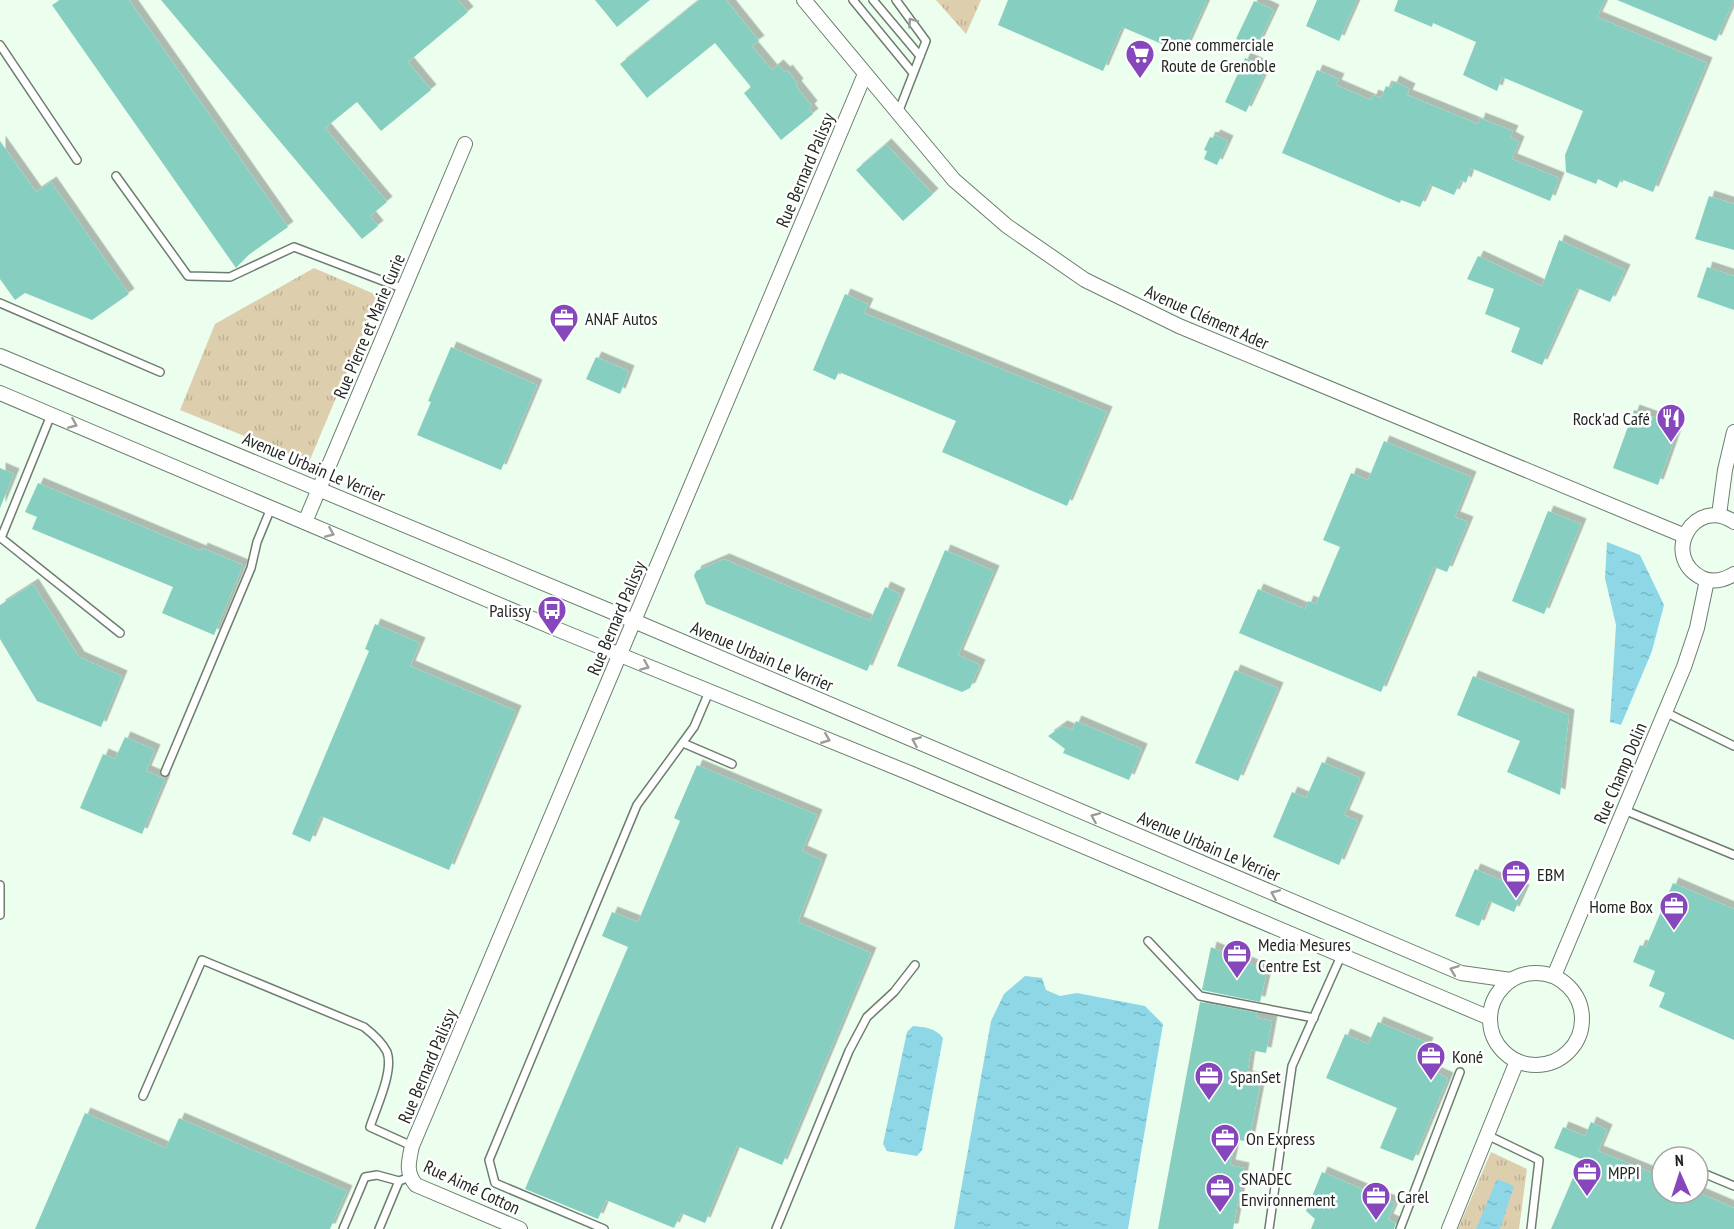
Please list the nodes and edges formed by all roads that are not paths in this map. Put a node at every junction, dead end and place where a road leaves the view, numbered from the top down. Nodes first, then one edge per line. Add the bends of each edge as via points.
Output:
1 (804, 0) edge
2 (853, 0) edge
3 (873, 0) edge
4 (896, 0) edge
5 (0, 45) edge
6 (920, 56) junction
7 (913, 73) junction
8 (865, 74) junction
9 (898, 113) junction
10 (465, 144) dead end
11 (77, 160) dead end
12 (116, 176) dead end
13 (404, 289) junction
14 (0, 303) edge
15 (0, 356) edge
16 (160, 372) dead end
17 (0, 393) edge
18 (51, 415) junction
19 (1734, 432) edge
20 (320, 489) junction
21 (271, 508) junction
22 (1719, 515) junction
23 (305, 522) junction
24 (1734, 522) edge
25 (1685, 536) junction
26 (1734, 574) edge
27 (1707, 580) junction
28 (634, 621) junction
29 (120, 633) dead end
30 (620, 655) junction
31 (708, 692) junction
32 (1665, 712) junction
33 (682, 743) junction
34 (1734, 746) edge
35 (732, 764) dead end
36 (165, 772) dead end
37 (1624, 810) junction
38 (1734, 855) edge
39 (0, 885) edge
40 (0, 915) edge
41 (1148, 941) dead end
42 (1341, 957) junction
43 (915, 965) dead end
44 (1554, 976) junction
45 (1511, 980) junction
46 (1314, 1018) junction
47 (1490, 1018) junction
48 (1516, 1061) junction
49 (1460, 1072) dead end
50 (143, 1096) dead end
51 (1487, 1134) junction
52 (412, 1146) junction
53 (1710, 1176) edge
54 (404, 1179) junction
55 (1734, 1186) edge
56 (343, 1229) edge
57 (379, 1229) edge
58 (520, 1229) edge
59 (604, 1229) edge
60 (776, 1229) edge
61 (1269, 1229) edge
62 (1400, 1229) edge
63 (1449, 1229) edge
64 (1531, 1229) edge

1 - 8 street, Avenue Clément Ader
2 - 7 lane
3 - 6 lane
6 -> 4 lane via 926,41
5 - 11 lane
6 - 7 lane
7 - 9 lane
8 - 9 street, Avenue Clément Ader
8 - 28 street, Rue Bernard Palissy
9 - 25 street, Avenue Clément Ader via 954,180 1007,226 1084,280 1179,326
10 - 13 street, Rue Pierre et Marie Curie
12 - 13 lane via 188,276 230,277 294,247
13 - 20 street, Rue Pierre et Marie Curie
14 - 16 lane
15 - 20 street, Avenue Urbain Le Verrier
17 - 18 street
18 -> 21 street
18 - 29 lane via 1,538
19 - 22 street
20 - 23 street, Rue Pierre et Marie Curie
20 - 28 street, Avenue Urbain Le Verrier
21 - 23 street
21 - 36 lane via 251,568
22 - 24 street
22 - 25 street via 1698,520
23 -> 30 street
25 - 27 street via 1685,563 1694,574
26 - 27 street via 1717,581
27 - 32 street, Rue Champ Dolin via 1697,628
28 - 30 street, Rue Bernard Palissy
45 -> 28 street, Avenue Urbain Le Verrier via 1461,973
30 -> 31 street
30 - 52 street, Rue Bernard Palissy
31 - 33 lane via 694,727
31 -> 42 street via 912,774
32 - 34 lane
32 - 37 street, Rue Champ Dolin
33 - 35 lane
33 - 59 lane via 637,805 489,1160 495,1183
37 - 38 lane
37 - 44 street, Rue Champ Dolin
39 - 40 lane
41 - 46 lane via 1200,996
42 - 46 lane
42 - 47 street
43 - 60 lane via 867,1017 849,1051
44 - 45 street via 1525,974
44 - 48 street via 1571,989 1582,1009 1578,1038 1558,1059 1544,1064
45 - 47 street via 1500,990
46 - 61 lane via 1292,1065
47 - 48 street via 1498,1043
48 - 51 street
49 - 62 lane
50 - 52 lane via 202,960 364,1027 375,1036 387,1054 389,1068 370,1127
51 - 63 street
51 - 64 lane via 1539,1160
52 - 54 street, Rue Bernard Palissy
53 - 55 lane
54 - 56 lane via 365,1177
54 - 57 lane
54 - 58 street, Rue Aimé Cotton

